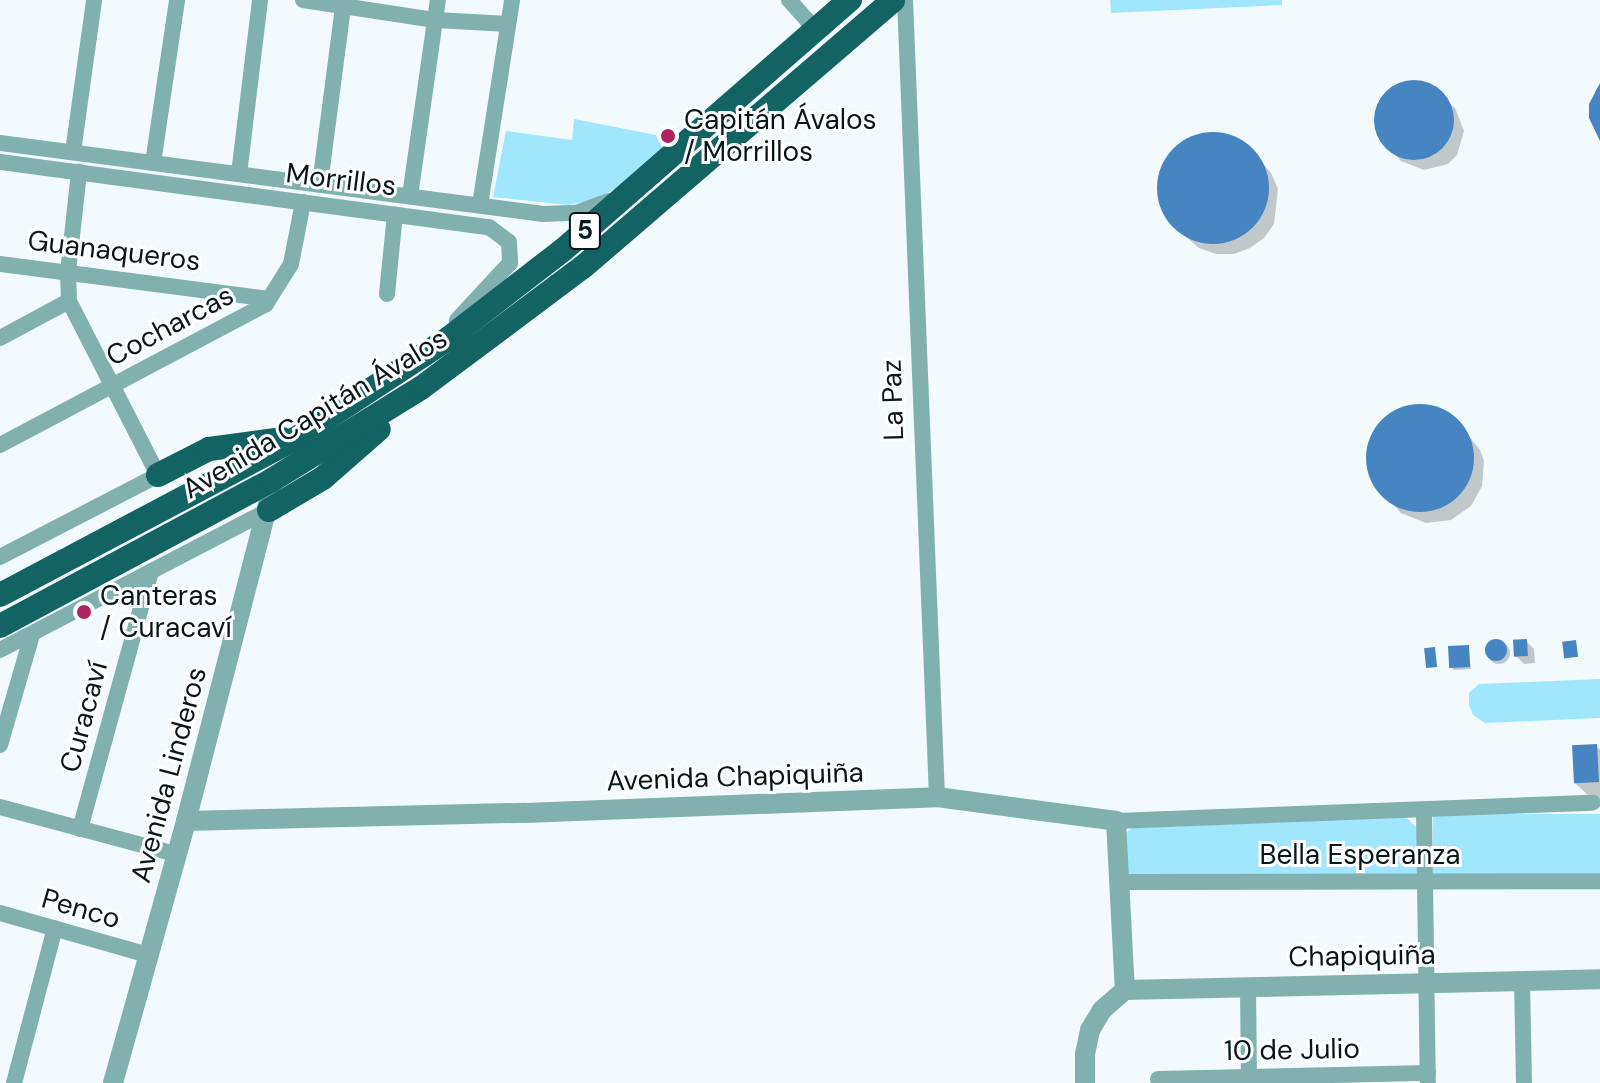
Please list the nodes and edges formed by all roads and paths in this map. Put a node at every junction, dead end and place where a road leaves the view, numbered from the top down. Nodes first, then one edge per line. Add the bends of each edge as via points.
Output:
1 (94, 0) edge
2 (177, 0) edge
3 (260, 0) edge
4 (303, 0) edge
5 (438, 0) edge
6 (512, 0) edge
7 (789, 0) edge
8 (850, 0) edge
9 (893, 0) edge
10 (905, 0) edge
11 (344, 3) edge
12 (436, 20) junction
13 (508, 24) junction
14 (815, 29) junction
15 (0, 143) edge
16 (73, 152) junction
17 (0, 162) edge
18 (153, 163) junction
19 (79, 172) junction
20 (239, 174) junction
21 (641, 182) junction
22 (320, 184) junction
23 (410, 196) junction
24 (303, 202) junction
25 (480, 205) junction
26 (395, 214) junction
27 (0, 264) edge
28 (68, 272) junction
29 (387, 294) dead end
30 (269, 299) junction
31 (69, 301) junction
32 (0, 338) edge
33 (413, 363) junction
34 (111, 387) junction
35 (421, 388) junction
36 (300, 436) junction
37 (0, 445) edge
38 (158, 475) junction
39 (272, 480) junction
40 (269, 510) junction
41 (0, 557) edge
42 (151, 572) junction
43 (0, 595) edge
44 (0, 626) edge
45 (32, 635) junction
46 (0, 650) edge
47 (0, 745) edge
48 (937, 797) junction
49 (1593, 803) dead end
50 (0, 807) edge
51 (1424, 810) junction
52 (186, 821) junction
53 (1116, 821) junction
54 (80, 829) junction
55 (176, 854) junction
56 (1425, 881) junction
57 (1600, 881) edge
58 (1120, 882) junction
59 (0, 913) edge
60 (55, 928) junction
61 (148, 955) junction
62 (1600, 979) edge
63 (1522, 980) junction
64 (1427, 983) junction
65 (1248, 987) junction
66 (1125, 990) junction
67 (1428, 1078) edge
68 (1158, 1079) dead end
69 (1249, 1080) edge
70 (14, 1083) edge
71 (113, 1083) edge
72 (1085, 1083) edge
73 (1524, 1083) edge

1 - 16 street
2 - 18 street
3 - 20 street
4 - 11 street
5 - 12 street
6 - 13 street
7 - 14 street
8 - 14 highway, Avenida Capitán Ávalos / 5
9 - 35 highway, Avenida Capitán Ávalos / 5 via 583,267
10 - 48 street, La Paz
11 - 12 street
11 - 22 street
12 - 13 street
12 - 23 street
13 - 25 street
14 - 21 highway, Avenida Capitán Ávalos / 5
15 - 16 street, Morrillos
16 - 18 street, Morrillos
17 - 19 street, Morrillos
18 - 20 street, Morrillos
19 - 24 street, Morrillos
19 - 28 street
20 - 22 street, Morrillos
21 - 25 street, Morrillos via 576,213
21 - 33 highway, Avenida Capitán Ávalos / 5 via 505,297
22 - 23 street, Morrillos
23 - 25 street, Morrillos
24 - 26 street, Morrillos
24 - 30 street, Cocharcas via 291,264
26 - 29 street
26 - 33 street, Morrillos via 489,227 505,236 512,250 504,272
27 - 28 street, Guanaqueros
28 - 30 street, Guanaqueros
28 - 31 street
30 - 34 street, Cocharcas
31 - 32 street
31 - 34 street
33 - 36 highway, Avenida Capitán Ávalos / 5
34 - 37 street, Cocharcas
34 - 38 street
35 - 39 highway, Avenida Capitán Ávalos / 5
35 - 40 highway via 323,478
36 - 38 highway via 209,449
36 - 39 highway
36 - 43 highway, Avenida Capitán Ávalos / 5
38 - 41 street, Avenida Capitán Ávalos
39 - 40 street, Avenida Linderos
39 - 44 highway, Avenida Capitán Ávalos / 5
40 - 42 street, Avenida Capitán Ávalos
40 - 52 street, Avenida Linderos
42 - 45 street, Avenida Capitán Ávalos
42 - 54 street, Curacaví
45 - 46 street, Avenida Capitán Ávalos
45 - 47 street
48 - 52 street, Avenida Chapiquiña
48 - 53 street, Avenida Chapiquiña
49 - 51 street, Bella Esperanza
50 - 54 street
51 - 53 street, Bella Esperanza
51 - 56 street
52 - 55 street, Avenida Linderos
53 - 58 street
54 - 55 street
55 - 61 street, Avenida Linderos
56 - 57 street, Bella Esperanza
56 - 58 street, Bella Esperanza
56 - 64 street
58 - 66 street
59 - 60 street, Penco
60 - 61 street, Penco
60 - 70 street
61 - 71 street, Avenida Linderos
62 - 63 street, Chapiquiña
63 - 64 street, Chapiquiña
63 - 73 street
64 - 65 street, Chapiquiña
64 - 67 street
65 - 66 street, Chapiquiña
65 - 69 street
66 - 72 street via 1102,1010 1090,1030
67 - 69 street, 10 de Julio
68 - 69 street, 10 de Julio

